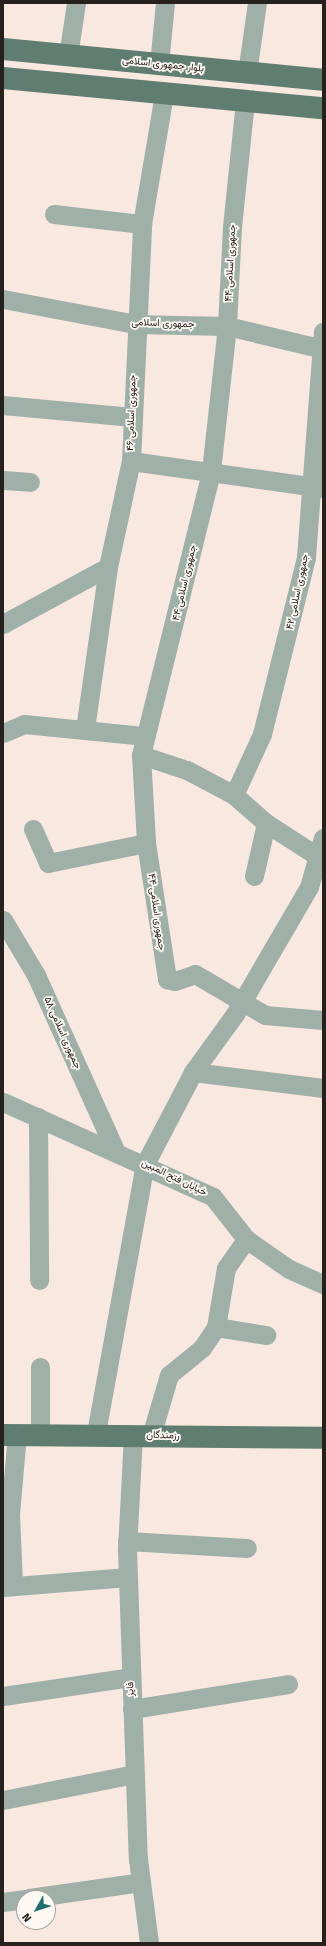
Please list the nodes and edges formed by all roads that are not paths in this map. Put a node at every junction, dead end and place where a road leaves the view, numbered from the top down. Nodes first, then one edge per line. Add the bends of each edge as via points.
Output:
1 (76, 3) edge
2 (165, 3) edge
3 (257, 3) edge
4 (3, 49) edge
5 (68, 56) junction
6 (159, 64) junction
7 (247, 73) junction
8 (3, 78) edge
9 (323, 80) edge
10 (164, 94) junction
11 (245, 101) junction
12 (323, 108) edge
13 (54, 214) dead end
14 (142, 224) junction
15 (3, 299) edge
16 (135, 324) junction
17 (227, 326) junction
18 (323, 343) edge
19 (3, 405) edge
20 (132, 417) junction
21 (131, 461) junction
22 (211, 472) junction
23 (3, 480) edge
24 (30, 482) dead end
25 (317, 487) edge
26 (108, 567) junction
27 (3, 624) edge
28 (85, 729) junction
29 (3, 733) edge
30 (145, 736) junction
31 (141, 755) junction
32 (234, 795) junction
33 (266, 823) junction
34 (34, 829) dead end
35 (323, 838) edge
36 (146, 843) junction
37 (317, 856) junction
38 (254, 876) dead end
39 (316, 888) edge
40 (3, 920) edge
41 (240, 1002) junction
42 (323, 1019) edge
43 (193, 1072) junction
44 (323, 1088) edge
45 (3, 1102) edge
46 (38, 1117) junction
47 (115, 1150) junction
48 (145, 1164) junction
49 (246, 1239) junction
50 (39, 1280) dead end
51 (323, 1284) edge
52 (216, 1327) junction
53 (266, 1335) dead end
54 (40, 1367) dead end
55 (96, 1433) junction
56 (10, 1434) edge
57 (40, 1434) junction
58 (142, 1436) junction
59 (323, 1438) edge
60 (7, 1515) edge
61 (127, 1542) junction
62 (246, 1548) dead end
63 (128, 1577) junction
64 (8, 1586) edge
65 (131, 1677) junction
66 (288, 1684) dead end
67 (3, 1696) edge
68 (132, 1709) junction
69 (134, 1774) junction
70 (3, 1800) edge
71 (141, 1882) junction
72 (56, 1894) edge
73 (16, 1900) edge
74 (3, 1902) edge
75 (149, 1943) edge

1 - 5 street
2 - 6 street
3 - 7 street
4 - 5 main road, بلوار جمهوری اسلامی
5 - 6 main road, بلوار جمهوری اسلامی
6 - 7 main road, بلوار جمهوری اسلامی
7 - 9 main road, بلوار جمهوری اسلامی
8 - 10 main road
10 - 11 main road
10 - 14 street, جمهوری اسلامی ۴۶
11 - 12 main road
11 - 17 street, جمهوری اسلامی ۴۴ via 232,227
13 - 14 street
14 - 16 street, جمهوری اسلامی ۴۶
15 - 16 street, جمهوری اسلامی
16 - 17 street, جمهوری اسلامی
16 - 20 street, جمهوری اسلامی ۴۶
17 - 18 street, جمهوری اسلامی
17 - 22 street, جمهوری اسلامی ۴۴
18 - 25 street, جمهوری اسلامی ۴۲
19 - 20 street
20 - 21 street, جمهوری اسلامی ۴۶
21 - 22 street
21 - 26 street, جمهوری اسلامی ۴۶
22 - 25 street
22 - 30 street, جمهوری اسلامی ۴۴ via 174,634
23 - 24 street
25 - 32 street, جمهوری اسلامی ۴۲ via 306,557 290,631 262,734
26 - 27 street
26 - 28 street, جمهوری اسلامی ۴۶
28 - 29 street via 24,724
28 - 30 street
30 - 31 street, جمهوری اسلامی ۴۴
31 - 32 street via 187,770
31 - 36 street, جمهوری اسلامی ۴۴
32 - 33 street
33 - 37 street
33 - 38 street
34 - 36 street via 48,863
35 - 37 street
36 - 41 street, جمهوری اسلامی ۴۴ via 167,979 176,981 195,974
37 - 39 street
39 - 41 street
40 - 47 street, جمهوری اسلامی ۵۸ via 36,975
41 - 42 street via 265,1015
41 - 43 street
43 - 44 street
43 - 48 street
45 - 46 street, خیابان فتح المبین
46 - 47 street, خیابان فتح المبین
46 - 50 street
47 - 48 street, خیابان فتح المبین
48 - 49 street, خیابان فتح المبین via 213,1197
48 - 55 street
49 - 51 street, خیابان فتح المبین via 289,1270
49 - 52 street via 226,1268
52 - 53 street
52 - 58 street, فایز via 202,1348 169,1375
54 - 57 street
55 - 57 main road, رزمندگان
55 - 58 main road, رزمندگان
56 - 57 main road, رزمندگان
56 - 60 street
58 - 59 main road, رزمندگان
58 - 61 street, فایز
60 - 64 street
61 - 62 street
61 - 63 street, فایز
63 - 64 street
63 - 65 street, فایز
65 - 67 street
65 - 68 street, فایز
66 - 68 street
68 - 69 street, فایز
69 - 70 street
69 - 71 street, فایز
71 - 72 street
71 - 75 street, فایز
73 - 74 street

